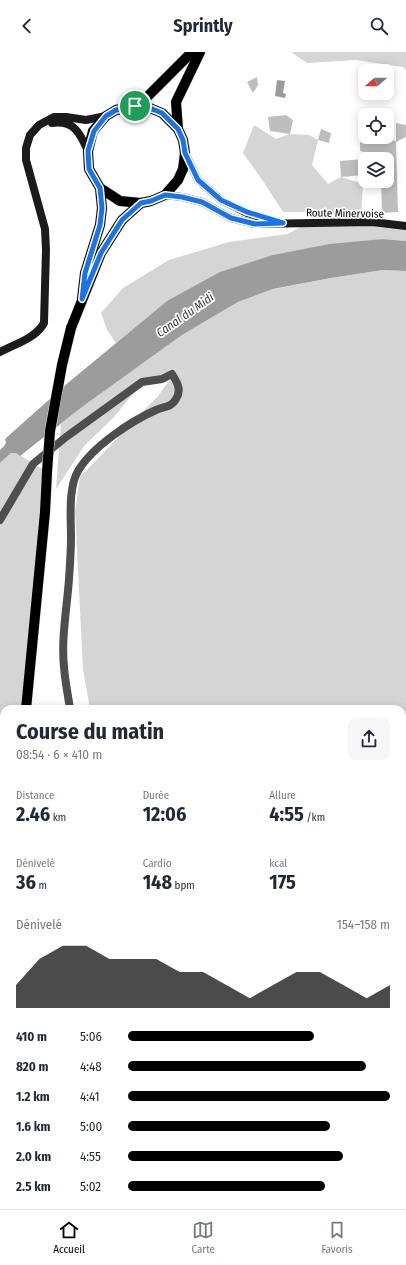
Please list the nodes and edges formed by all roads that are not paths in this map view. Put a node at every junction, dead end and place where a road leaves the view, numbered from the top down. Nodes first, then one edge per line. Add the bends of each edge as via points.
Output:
1 (192, 52) edge
2 (200, 52) edge
3 (135, 106) junction
4 (106, 116) junction
5 (39, 125) junction
6 (178, 129) junction
7 (88, 151) junction
8 (185, 153) junction
9 (100, 188) junction
10 (165, 195) junction
11 (141, 203) junction
12 (283, 223) junction
13 (406, 226) edge
14 (82, 299) junction
15 (0, 352) edge
16 (0, 520) edge
17 (26, 705) edge
18 (69, 705) edge

1 - 3 main road
2 - 6 main road via 176,102
3 - 4 main road via 116,110
3 - 6 main road via 145,106 162,113
4 - 5 street via 86,120 54,117
4 - 7 main road via 94,131
5 - 7 street via 60,122 71,125 78,131
5 - 15 street via 30,135 26,160 45,229 44,323 36,334
6 - 8 main road
7 - 9 main road via 89,169
8 - 10 main road via 178,180
8 - 12 street via 198,180 221,200 247,212
9 - 11 main road via 120,201
9 - 14 main road via 100,225 85,273
10 - 11 main road
10 - 12 street, Route Minervoise via 202,202 231,218 255,224
11 - 14 main road via 122,220 101,253
12 - 13 street, Route Minervoise via 372,222
14 - 17 main road, bridge via 71,328 62,365 50,431
16 - 18 street via 33,464 142,382 162,379 172,374 179,386 177,398 170,406 157,409 105,441 85,461 74,482 63,646

